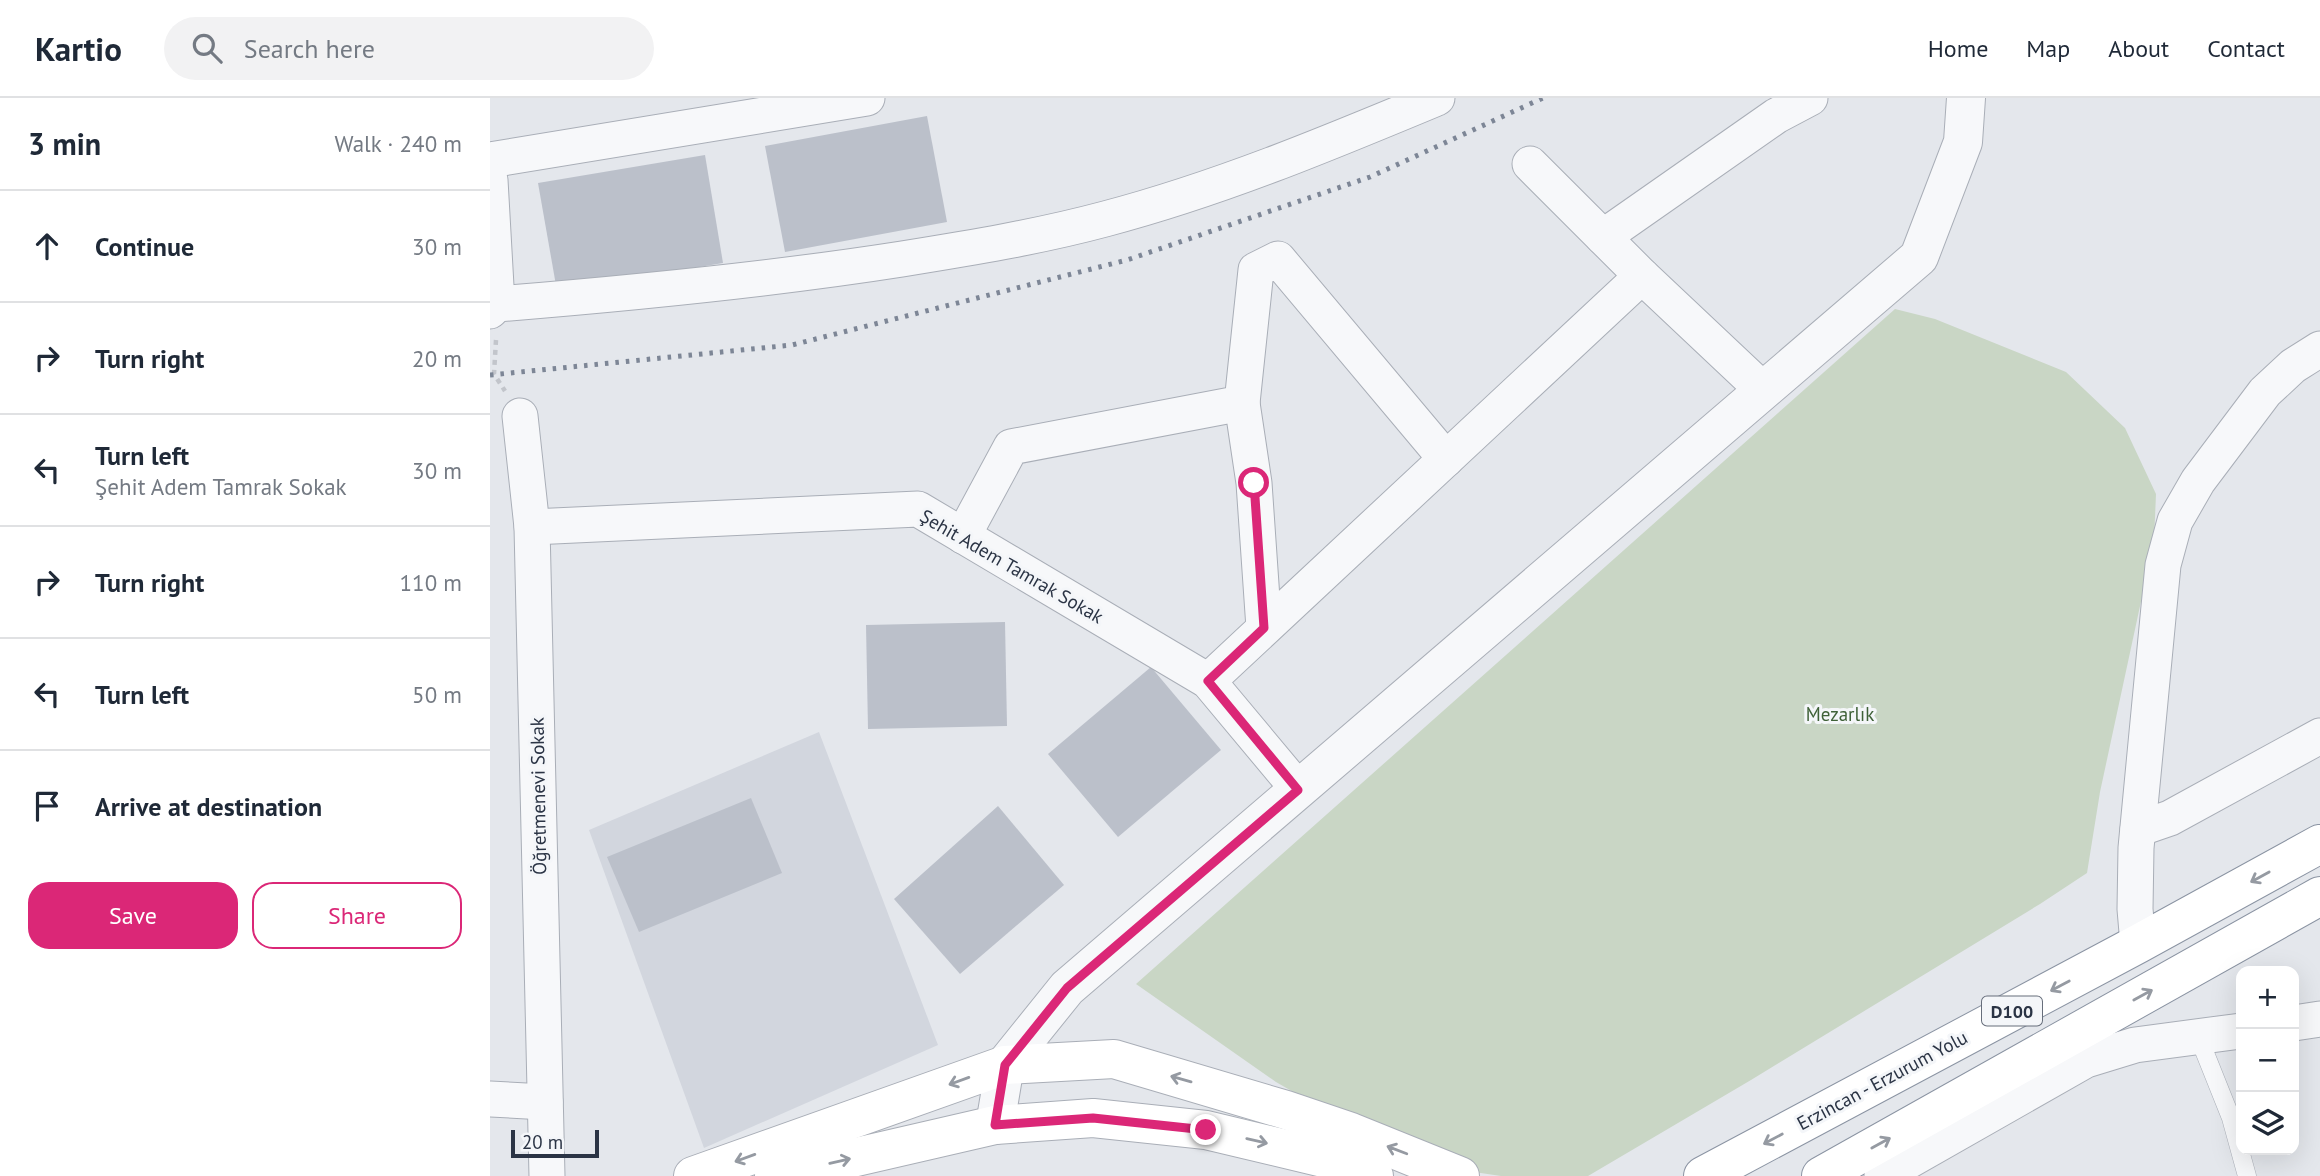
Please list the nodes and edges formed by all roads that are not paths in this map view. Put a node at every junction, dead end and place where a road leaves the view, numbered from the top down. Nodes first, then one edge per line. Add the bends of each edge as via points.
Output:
1 (867, 98) edge
2 (1437, 98) edge
3 (1810, 98) edge
4 (1966, 98) edge
5 (490, 160) edge
6 (1530, 164) dead end
7 (490, 180) edge
8 (1603, 237) junction
9 (1642, 276) junction
10 (494, 308) edge
11 (2320, 349) edge
12 (1763, 390) junction
13 (1241, 403) junction
14 (520, 416) road end
15 (1446, 459) junction
16 (532, 527) junction
17 (963, 536) junction
18 (1264, 628) junction
19 (1208, 681) junction
20 (2320, 736) edge
21 (1298, 790) junction
22 (2138, 829) junction
23 (2320, 844) edge
24 (2320, 896) edge
25 (2138, 944) junction
26 (2320, 1020) edge
27 (2299, 1022) edge
28 (2236, 1032) edge
29 (2199, 1038) junction
30 (1005, 1065) junction
31 (490, 1099) edge
32 (545, 1102) junction
33 (995, 1125) junction
34 (547, 1176) edge
35 (693, 1176) edge
36 (774, 1176) edge
37 (1374, 1176) edge
38 (1460, 1176) edge
39 (1703, 1176) edge
40 (1821, 1176) edge
41 (1882, 1176) edge
42 (2247, 1176) edge

1 - 5 street
2 - 10 street via 1232,180 1041,235 767,278
3 - 8 street via 1776,116
4 - 12 street via 1963,142 1919,257
6 - 8 street
7 - 10 street
8 - 9 street
9 - 12 street
9 - 15 street
11 - 22 street via 2265,392 2197,481 2175,521 2164,565
12 - 21 street
13 - 15 street via 1256,270 1278,259
13 - 17 street via 1011,447
13 - 18 street via 1254,483
14 - 16 street, Öğretmenevi Sokak
15 - 18 street
16 - 17 street, Şehit Adem Tamrak Sokak via 918,509
16 - 32 street, Öğretmenevi Sokak
17 - 19 street, Şehit Adem Tamrak Sokak
18 - 19 street
19 - 21 street, Şehit Adem Tamrak Sokak
20 - 22 street via 2171,818
21 - 30 street via 1067,988
22 - 25 street
23 -> 25 main road, Erzincan - Erzurum Yolu / D100
40 -> 24 main road, D100
25 -> 39 main road, Erzincan - Erzurum Yolu / D100
26 - 27 street
28 - 29 street
29 - 41 street via 2135,1045 2086,1060
29 - 42 lane via 2231,1118
30 - 33 street
30 -> 35 main road
38 -> 30 main road via 1286,1110 1114,1059
31 - 32 street
32 - 34 street, Öğretmenevi Sokak
36 -> 33 main road
33 -> 37 main road via 1093,1118 1206,1130 1336,1161

